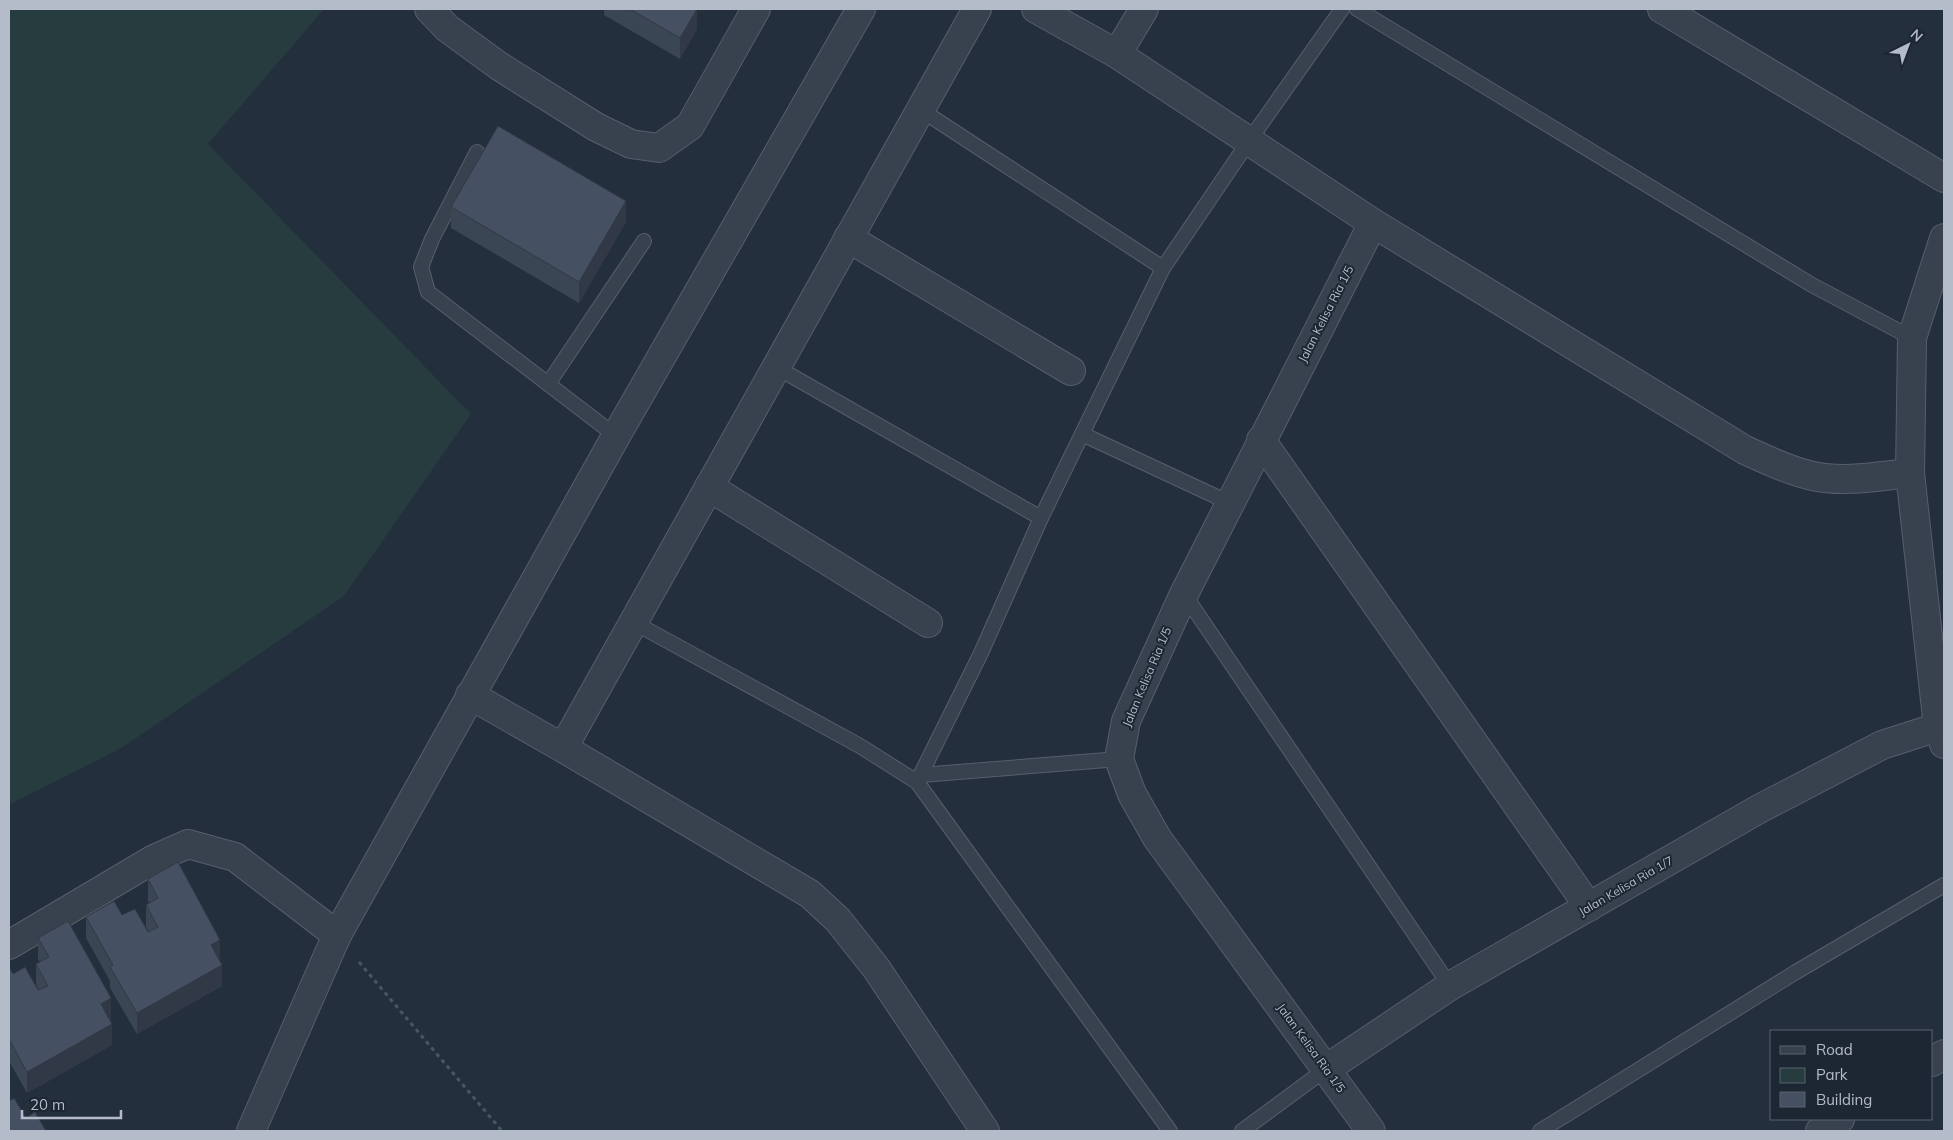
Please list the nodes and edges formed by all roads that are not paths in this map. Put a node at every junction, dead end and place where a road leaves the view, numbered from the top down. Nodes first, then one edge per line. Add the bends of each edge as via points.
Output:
1 (429, 9) edge
2 (756, 9) edge
3 (861, 9) edge
4 (977, 9) edge
5 (1036, 9) edge
6 (1144, 9) edge
7 (1342, 9) edge
8 (1357, 9) edge
9 (1662, 9) edge
10 (1117, 54) junction
11 (920, 110) junction
12 (1249, 141) junction
13 (477, 152) dead end
14 (1944, 178) edge
15 (1373, 223) junction
16 (848, 238) junction
17 (1944, 238) edge
18 (644, 241) dead end
19 (1163, 268) junction
20 (1912, 338) junction
21 (776, 367) junction
22 (1071, 371) dead end
23 (548, 384) junction
24 (1082, 434) junction
25 (616, 436) junction
26 (1261, 440) junction
27 (1910, 473) junction
28 (708, 487) junction
29 (1230, 503) junction
30 (1041, 518) junction
31 (1184, 594) junction
32 (632, 622) junction
33 (928, 623) dead end
34 (470, 695) junction
35 (1942, 733) edge
36 (563, 748) junction
37 (1119, 759) junction
38 (919, 778) junction
39 (1944, 885) edge
40 (1589, 907) junction
41 (337, 935) junction
42 (9, 945) edge
43 (1450, 986) junction
44 (1944, 1054) edge
45 (1933, 1061) edge
46 (1326, 1069) junction
47 (1838, 1120) edge
48 (251, 1131) edge
49 (985, 1131) edge
50 (1170, 1131) edge
51 (1242, 1131) edge
52 (1371, 1131) edge
53 (1540, 1131) edge
54 (1820, 1131) edge

1 - 2 street via 447,28 499,66 596,127 631,144 659,148 690,126
3 - 25 street
4 - 11 street
5 - 10 street
6 - 10 street
7 - 12 lane
8 - 20 lane via 1812,285
9 - 14 street
10 - 12 street
11 - 16 street
11 - 19 lane
12 - 15 street
12 - 19 lane
13 - 23 lane via 421,267 428,292
15 - 26 street, Jalan Kelisa Ria 1/5
15 - 27 street via 1745,450 1775,464 1814,476 1853,479
16 - 21 street
16 - 22 street
17 - 20 street
18 - 23 lane
19 - 24 lane
20 - 27 street
21 - 28 street
21 - 30 lane
23 - 25 lane
24 - 29 lane
24 - 30 lane
25 - 34 street
26 - 29 street, Jalan Kelisa Ria 1/5
26 - 40 street
27 - 35 street
28 - 32 street
28 - 33 street
29 - 31 street, Jalan Kelisa Ria 1/5
30 - 38 lane via 981,653
31 - 37 street, Jalan Kelisa Ria 1/5 via 1126,721
31 - 43 lane
32 - 36 street
32 - 38 lane
34 - 36 street
34 - 41 street
35 - 40 street, Jalan Kelisa Ria 1/7 via 1882,745 1759,809
36 - 49 street via 810,894 838,920 876,968
37 - 38 lane
37 - 46 street, Jalan Kelisa Ria 1/5 via 1132,794 1157,838
38 - 50 lane
39 - 53 lane via 1796,972
40 - 43 street, Jalan Kelisa Ria 1/7
41 - 42 street via 235,857 188,844 154,858
41 - 48 street
43 - 46 street, Jalan Kelisa Ria 1/7
44 - 45 street
46 - 51 lane
46 - 52 street, Jalan Kelisa Ria 1/5
47 - 54 street

